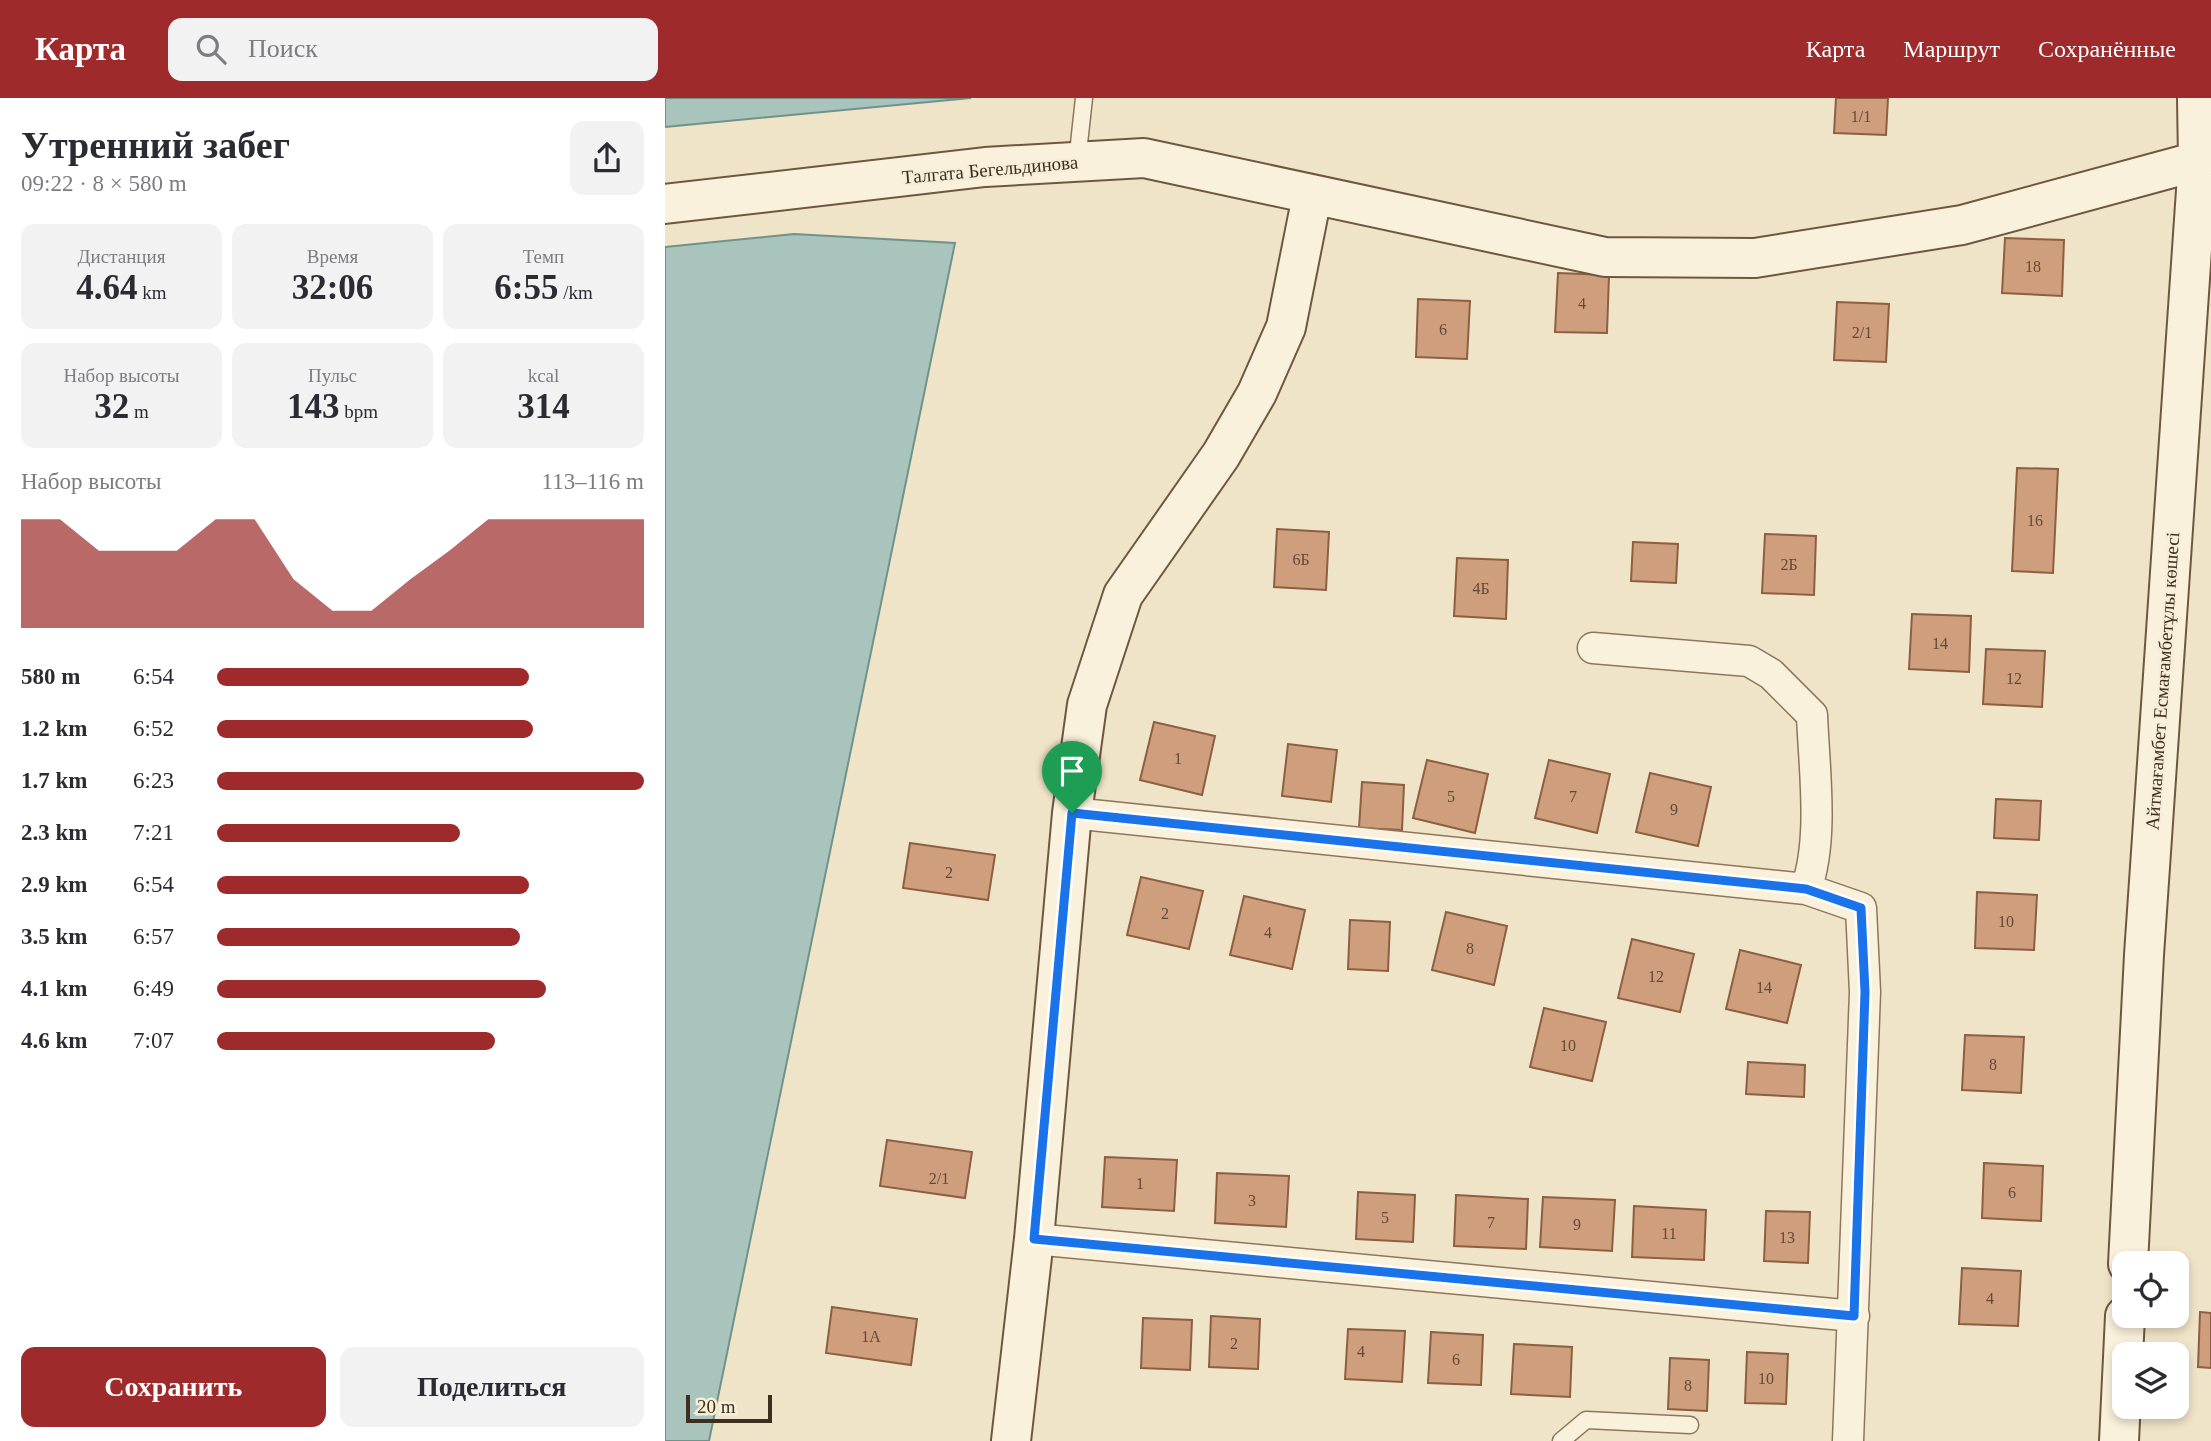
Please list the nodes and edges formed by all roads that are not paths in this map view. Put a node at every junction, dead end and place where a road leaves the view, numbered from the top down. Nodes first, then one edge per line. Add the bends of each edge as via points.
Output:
1 (1084, 98) edge
2 (2197, 98) edge
3 (2198, 160) junction
4 (1077, 162) junction
5 (1312, 196) junction
6 (665, 204) edge
7 (1593, 648) dead end
8 (1072, 813) junction
9 (1806, 889) junction
10 (1034, 1239) junction
11 (2129, 1251) edge
12 (1854, 1316) junction
13 (2124, 1328) edge
14 (1690, 1425) dead end
15 (1011, 1441) edge
16 (1561, 1441) edge
17 (1848, 1441) edge
18 (2119, 1441) edge

1 - 4 lane
2 - 3 street, Айтмағамбет Есмағамбетұлы көшесі
3 - 5 street, Талгата Бегельдинова via 1962,225 1755,258 1605,257
3 - 11 street, Айтмағамбет Есмағамбетұлы көшесі via 2144,941
4 - 5 street, Талгата Бегельдинова via 1144,158
4 - 6 street, Талгата Бегельдинова via 985,167
5 - 8 street via 1286,327 1257,393 1221,455 1123,595 1087,705
7 - 9 street via 1749,661 1771,674 1812,715 1816,837 1814,869
8 - 9 street
8 - 10 street
9 - 12 street via 1861,908 1865,992
10 - 12 street
10 - 15 street
12 - 17 street
13 - 18 street
14 - 16 lane via 1586,1420

